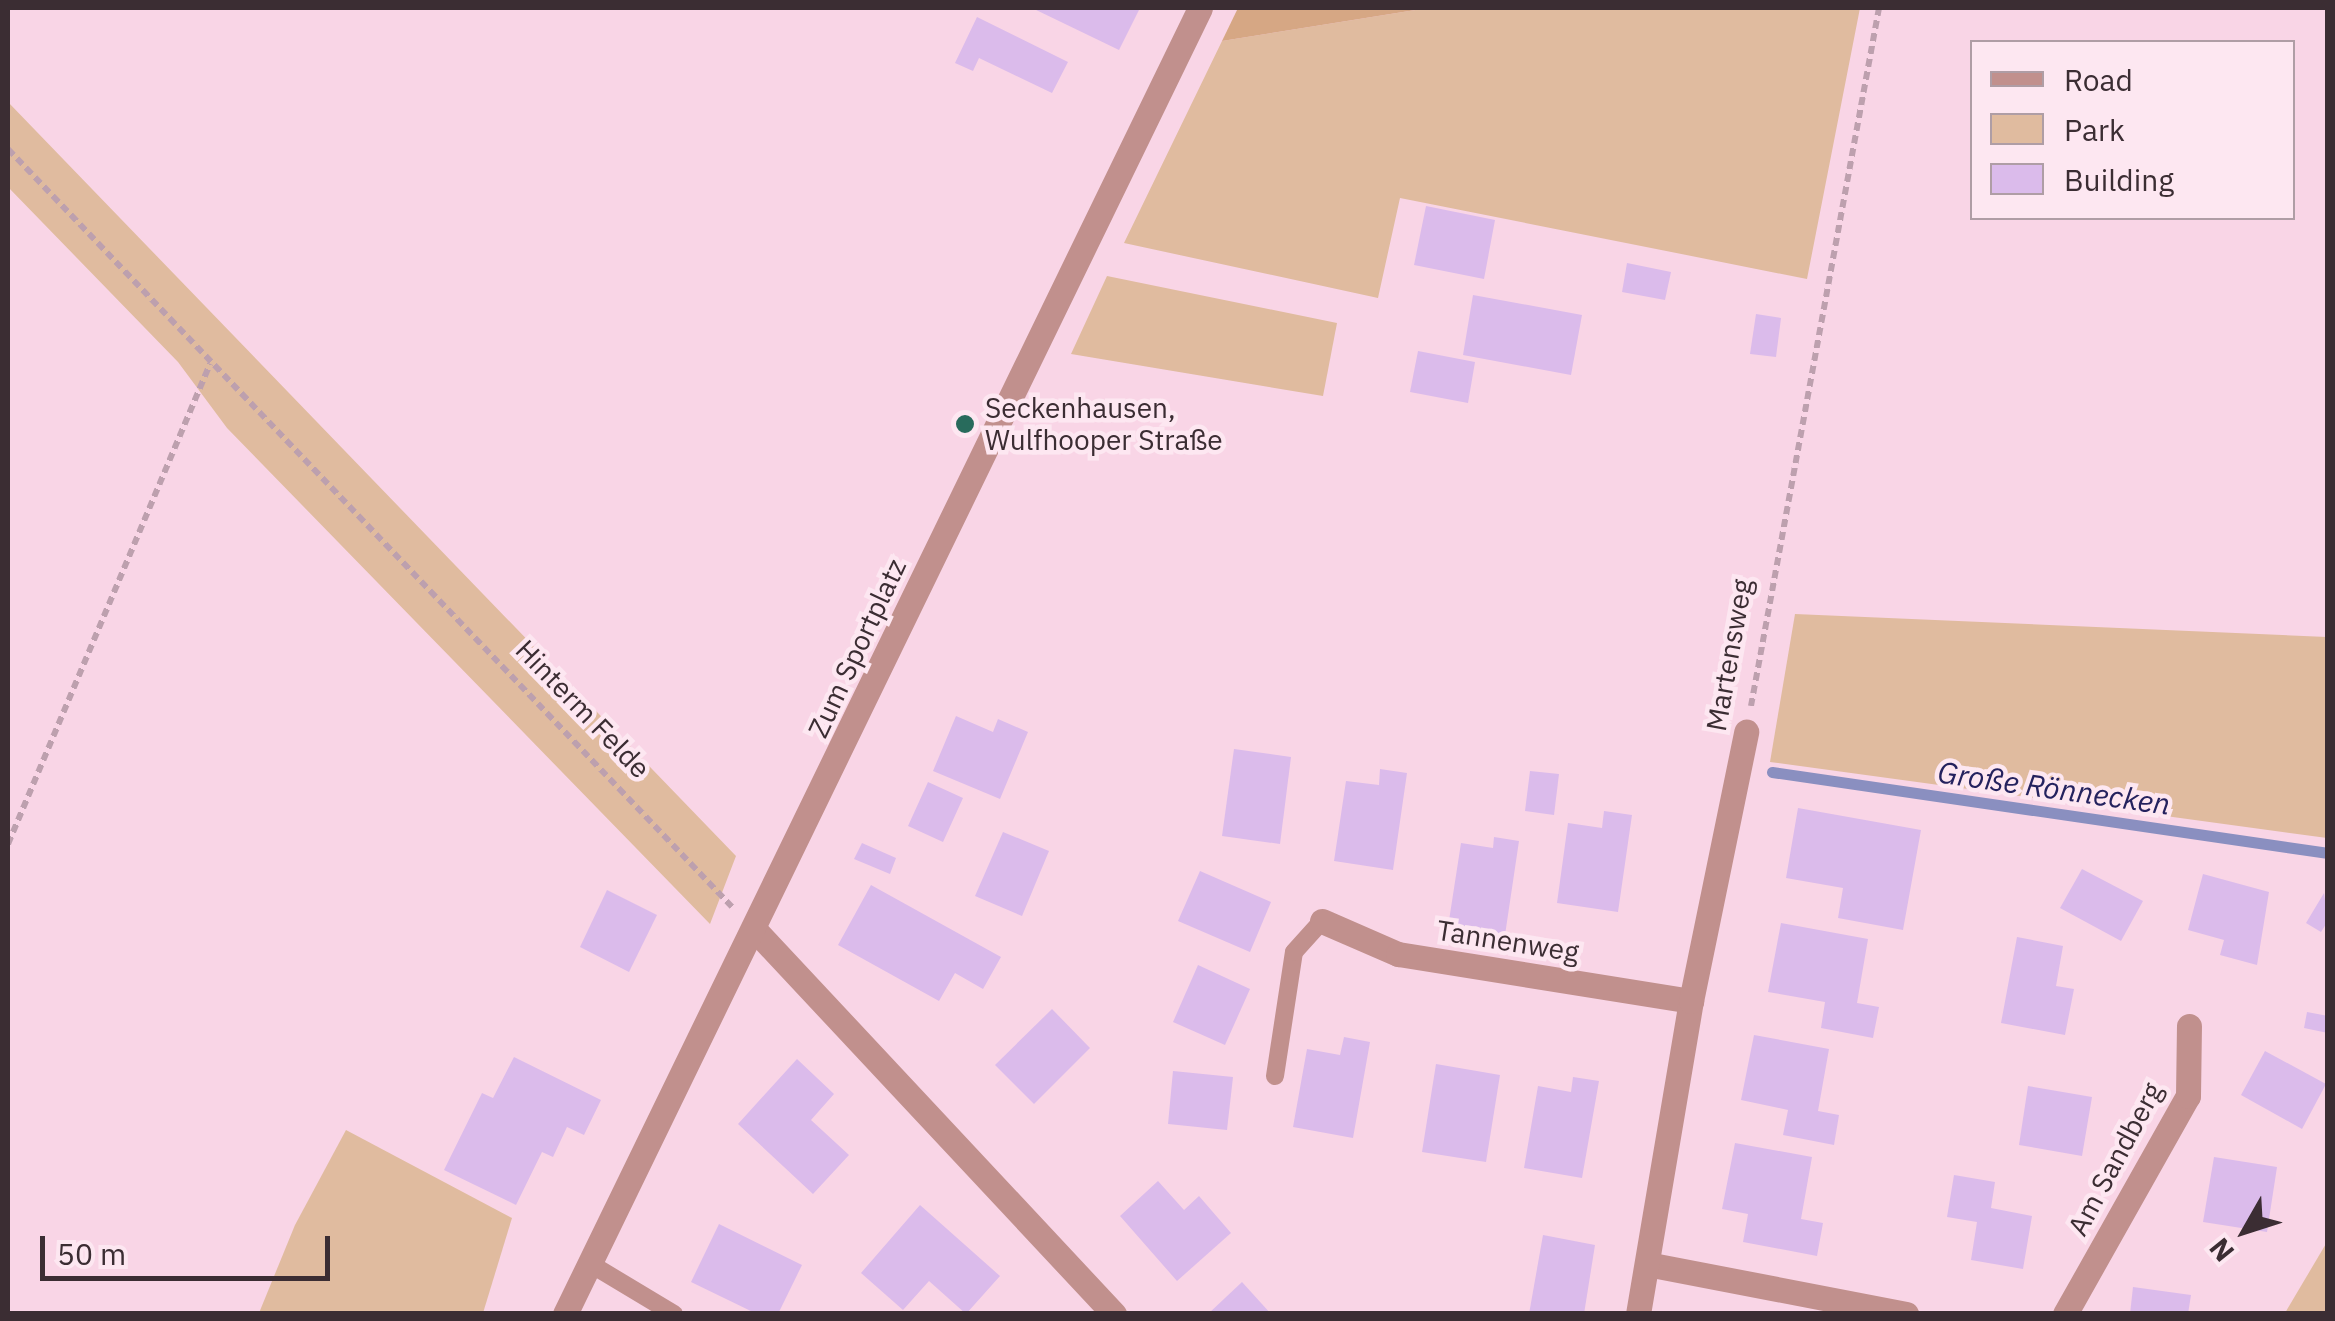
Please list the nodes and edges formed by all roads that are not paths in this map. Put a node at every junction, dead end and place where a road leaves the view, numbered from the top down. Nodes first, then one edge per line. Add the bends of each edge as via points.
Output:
1 (1200, 8) edge
2 (1746, 732) road end
3 (1322, 921) joint
4 (755, 930) junction
5 (1691, 1001) junction
6 (2188, 1026) dead end
7 (1275, 1076) dead end
8 (589, 1263) junction
9 (1647, 1264) junction
10 (565, 1314) edge
11 (674, 1314) edge
12 (1114, 1314) edge
13 (1638, 1314) edge
14 (1906, 1314) edge
15 (2065, 1314) edge

1 - 4 street, Zum Sportplatz
2 - 5 street, Martensweg
3 - 5 street, Tannenweg via 1398,954
3 - 7 lane via 1294,952
4 - 8 street, Zum Sportplatz
4 - 12 street
5 - 9 street, Martensweg
6 - 15 street, Am Sandberg via 2188,1096
8 - 10 street, Zum Sportplatz
8 - 11 lane
9 - 13 street, Martensweg
9 - 14 street

